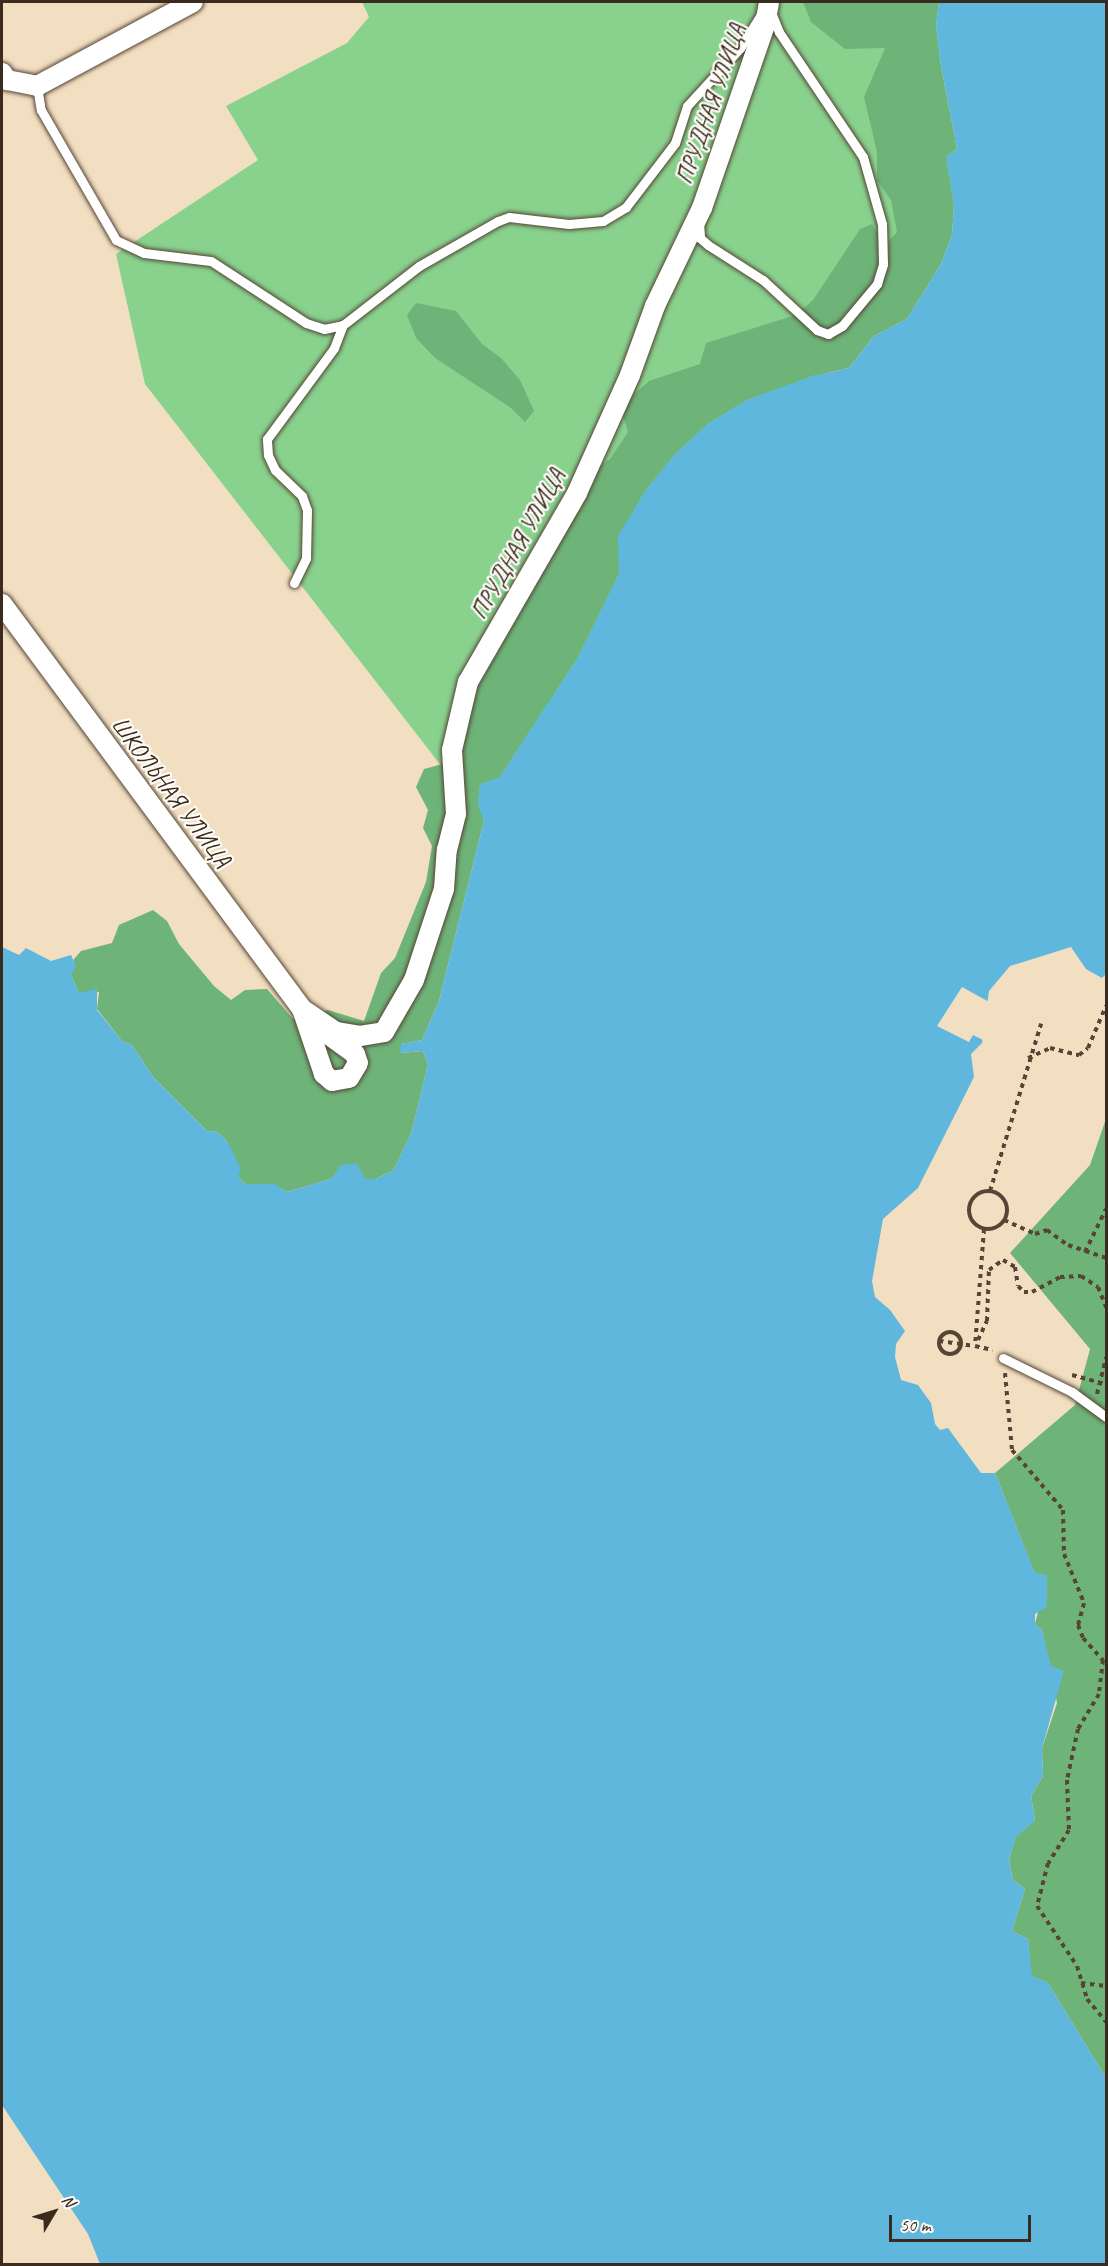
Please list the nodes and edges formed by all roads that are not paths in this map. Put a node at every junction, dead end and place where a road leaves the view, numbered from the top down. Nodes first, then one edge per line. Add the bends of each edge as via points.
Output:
1 (193, 2) edge
2 (769, 3) edge
3 (2, 74) edge
4 (36, 86) junction
5 (698, 216) junction
6 (343, 325) junction
7 (294, 583) dead end
8 (2, 604) edge
9 (302, 1009) joint
10 (1003, 1358) road end
11 (1107, 1417) edge

1 - 4 street
2 - 5 street, ПРУДНАЯ УЛИЦА
2 - 5 lane via 779,32 863,157 882,224 883,264 877,284 842,326 828,334 817,330 763,280 700,238
2 - 6 lane via 740,48 687,106 675,143 626,207 603,221 569,224 508,216 498,220 419,266
3 - 4 street via 7,80
4 - 6 lane via 41,110 117,240 144,253 211,261 306,323 324,329
5 - 9 street, ПРУДНАЯ УЛИЦА via 655,306 644,342 577,493 468,682 452,750 456,814 447,850 444,889 414,980 384,1032 360,1036 336,1032
6 - 7 lane via 334,348 267,439 268,455 275,470 302,496 307,510 306,558
8 - 9 street, ШКОЛЬНАЯ УЛИЦА
10 - 11 lane via 1072,1392

